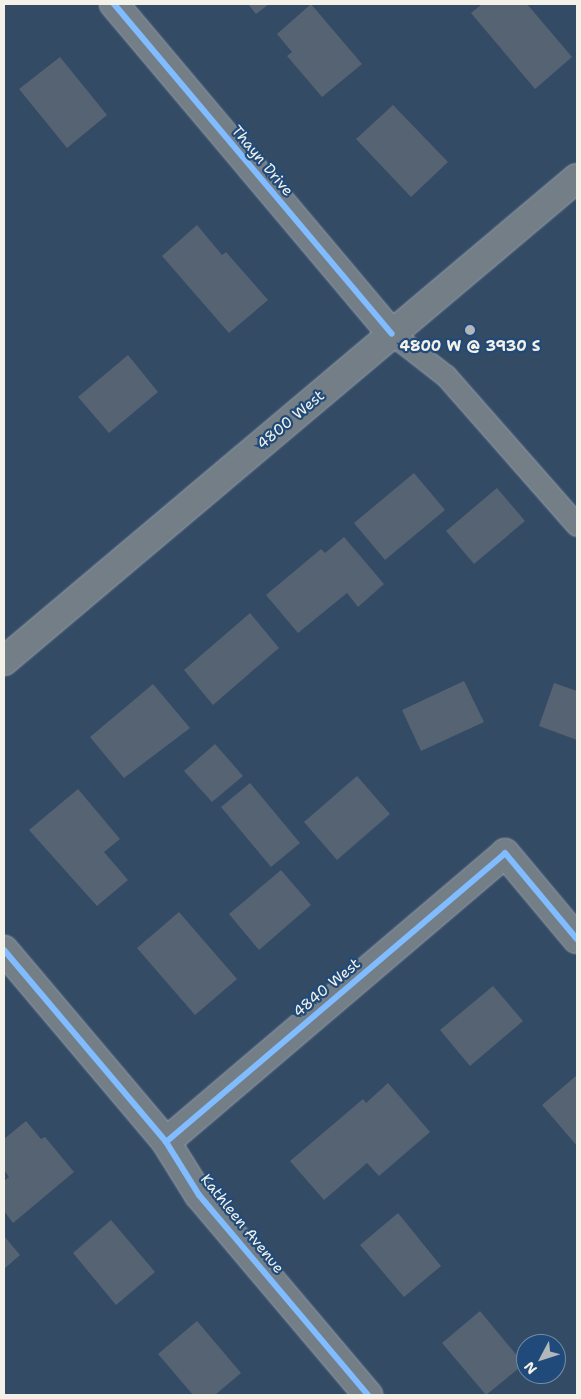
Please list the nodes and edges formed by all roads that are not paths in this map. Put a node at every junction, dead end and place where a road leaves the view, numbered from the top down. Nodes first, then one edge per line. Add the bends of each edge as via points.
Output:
1 (114, 4) edge
2 (577, 178) edge
3 (392, 334) junction
4 (577, 525) edge
5 (4, 661) edge
6 (577, 939) edge
7 (4, 950) edge
8 (166, 1142) junction
9 (368, 1395) edge

1 - 3 street, Thayn Drive
2 - 3 street, 4800 West
3 - 4 lane via 446,376
3 - 5 street, 4800 West
6 - 8 street, 4840 West via 505,853
7 - 8 street, Kathleen Avenue
8 - 9 street, Kathleen Avenue via 199,1195

